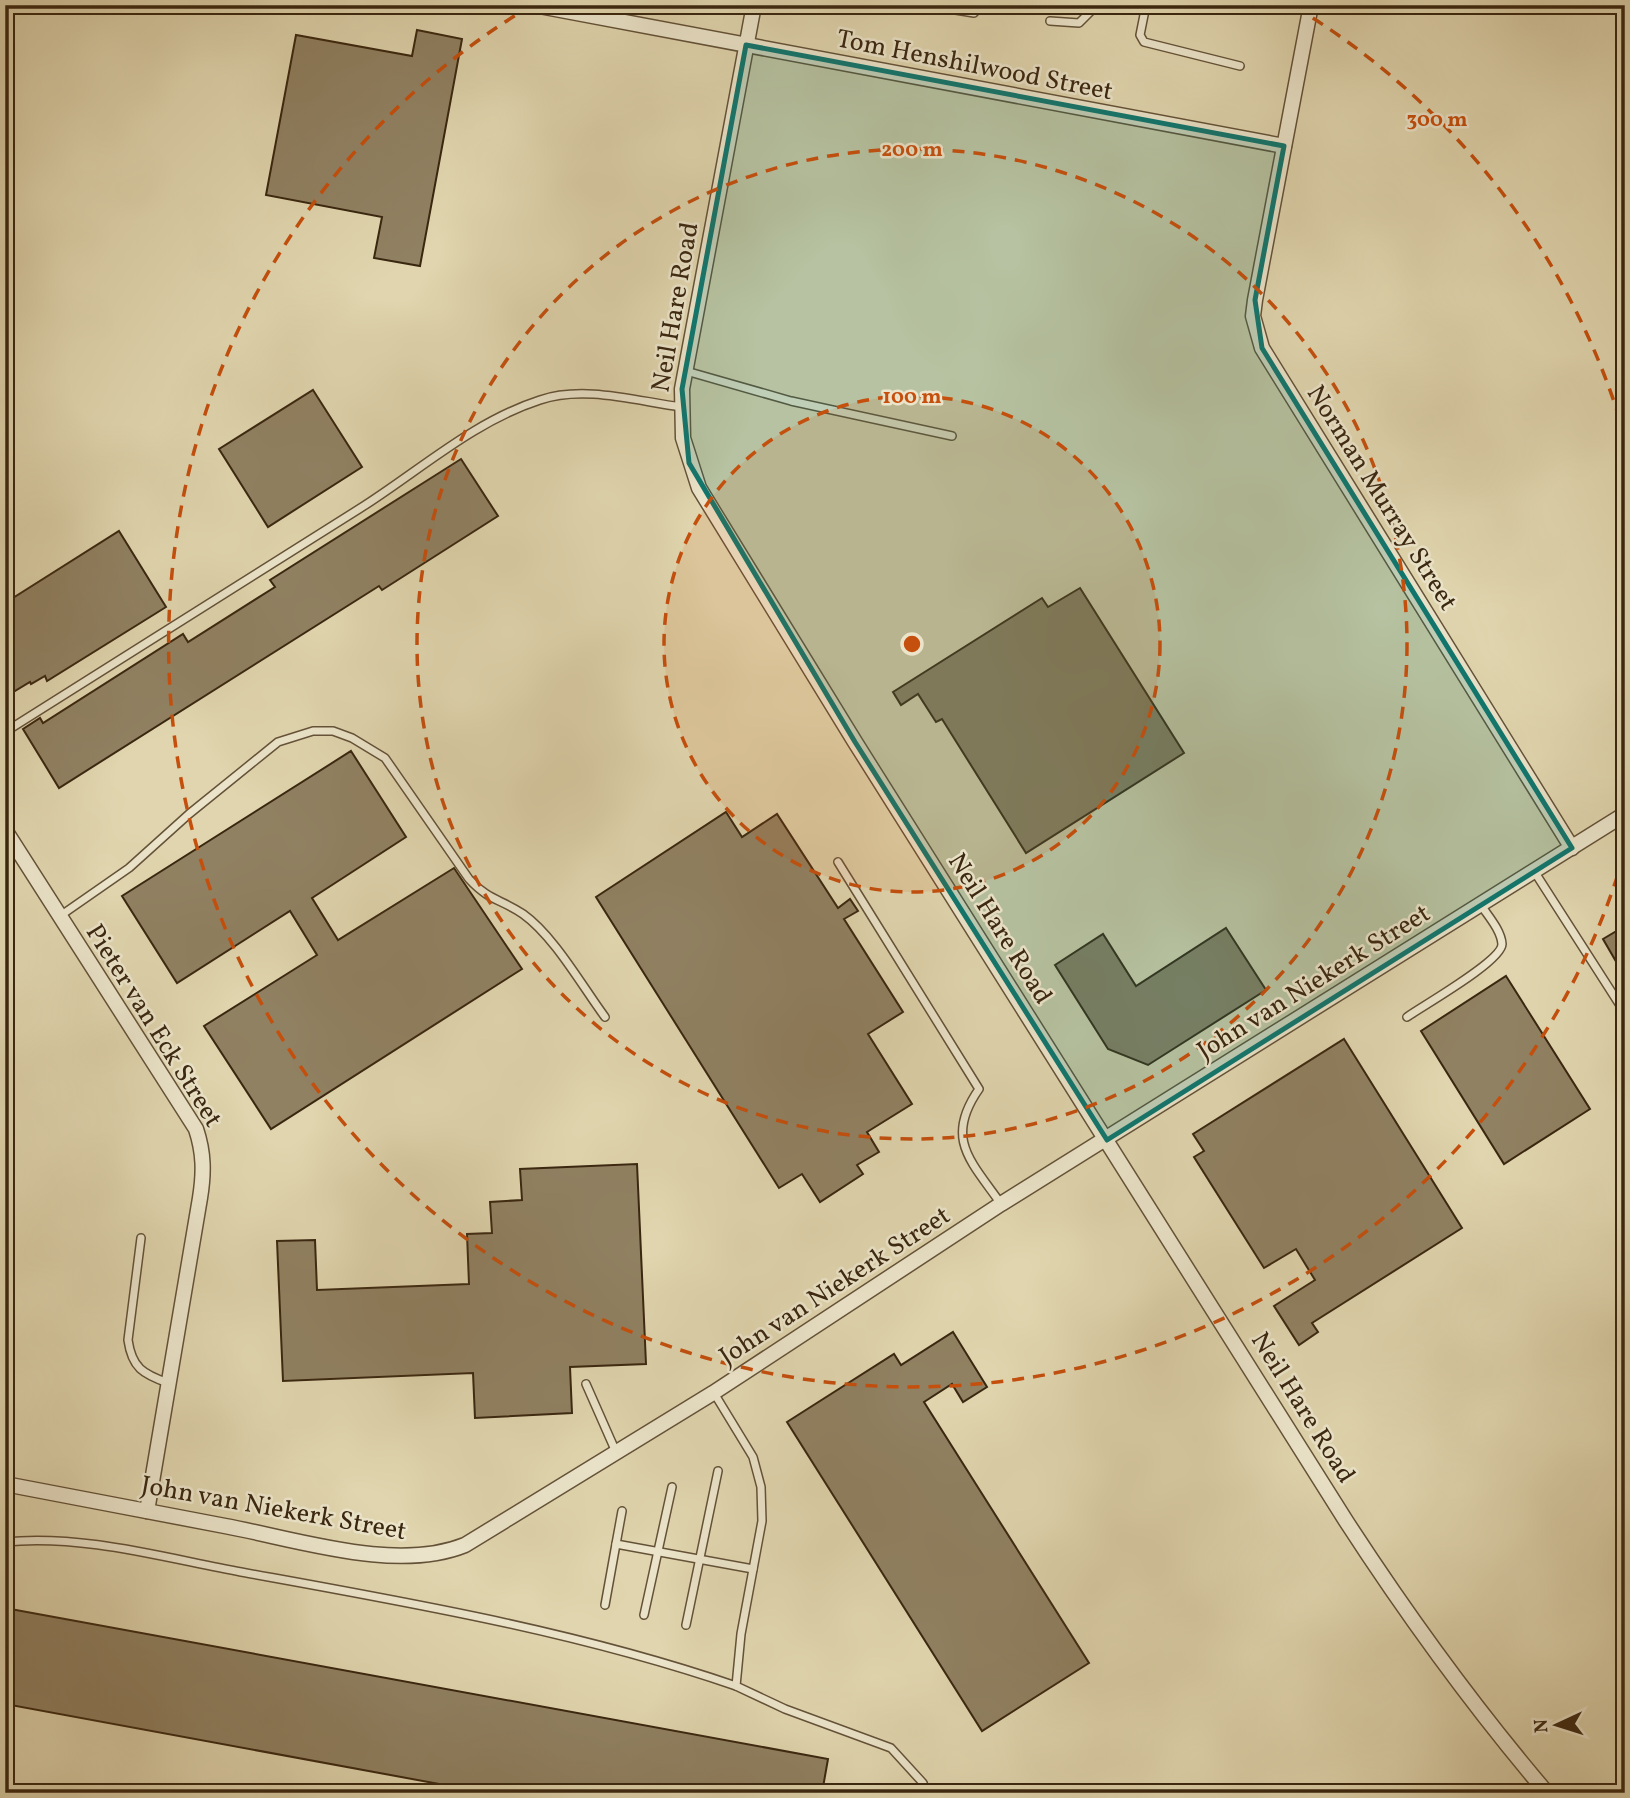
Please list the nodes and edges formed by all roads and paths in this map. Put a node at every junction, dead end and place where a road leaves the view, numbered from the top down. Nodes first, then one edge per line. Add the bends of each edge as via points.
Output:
1 (534, 5) edge
2 (754, 5) edge
3 (925, 5) edge
4 (981, 5) edge
5 (1097, 5) edge
6 (1146, 5) edge
7 (1311, 5) edge
8 (1050, 21) dead end
9 (746, 45) junction
10 (1240, 66) dead end
11 (1284, 146) junction
12 (685, 370) junction
13 (681, 407) junction
14 (952, 436) dead end
15 (5, 732) edge
16 (1625, 814) edge
17 (5, 830) edge
18 (1572, 848) junction
19 (838, 862) dead end
20 (1534, 872) junction
21 (1481, 905) junction
22 (59, 916) junction
23 (1625, 1013) edge
24 (605, 1017) dead end
25 (1407, 1017) dead end
26 (1107, 1140) junction
27 (1002, 1204) junction
28 (141, 1238) dead end
29 (168, 1383) junction
30 (586, 1384) dead end
31 (713, 1393) junction
32 (617, 1452) junction
33 (718, 1471) dead end
34 (5, 1484) edge
35 (672, 1487) dead end
36 (146, 1511) junction
37 (622, 1511) dead end
38 (5, 1542) edge
39 (616, 1544) junction
40 (659, 1550) junction
41 (701, 1558) junction
42 (753, 1569) junction
43 (605, 1605) dead end
44 (644, 1615) dead end
45 (686, 1625) dead end
46 (736, 1686) junction
47 (926, 1793) edge
48 (1547, 1793) edge

1 - 9 street, Tom Henshilwood Street
2 - 9 street, Neil Hare Road
3 - 4 lane via 974,13
5 - 8 lane via 1079,23
6 - 10 lane via 1140,34 1143,42
7 - 11 street, Norman Murray Street
9 - 11 street, Tom Henshilwood Street
9 - 12 street, Neil Hare Road
11 - 18 street, Norman Murray Street via 1255,300 1262,348
12 - 13 street, Neil Hare Road
12 - 14 lane via 791,401
13 - 15 lane via 592,394 561,395 512,412 455,442 364,506
13 - 26 street, Neil Hare Road via 683,438 699,488
16 - 18 street, John van Niekerk Street
17 - 22 street, Pieter van Eck Street
18 - 20 street, John van Niekerk Street
19 - 27 lane via 979,1089 966,1108 960,1131 963,1147
20 - 21 street, John van Niekerk Street
20 - 23 lane
21 - 25 lane via 1498,933 1501,951
21 - 26 street, John van Niekerk Street
22 - 24 lane via 129,869 278,742 313,731 333,732 385,758 469,879 483,895 525,915
22 - 29 street, Pieter van Eck Street via 190,1120 202,1148 200,1198
26 - 27 street, John van Niekerk Street
26 - 48 street, Neil Hare Road via 1416,1628
27 - 31 street, John van Niekerk Street
28 - 29 lane via 128,1340 131,1357 144,1374
29 - 36 street, Pieter van Eck Street
30 - 32 lane
31 - 32 street, John van Niekerk Street
31 - 42 lane via 753,1457 761,1487 762,1521
32 - 36 street, John van Niekerk Street via 444,1554 400,1556 358,1551
33 - 41 lane
34 - 36 street, John van Niekerk Street
35 - 40 lane
37 - 39 lane
38 - 46 lane via 29,1539 113,1548 297,1582 643,1657
39 - 40 lane
39 - 43 lane
40 - 41 lane
40 - 44 lane
41 - 42 lane
41 - 45 lane
42 - 46 lane
46 - 47 lane via 891,1748 923,1783

